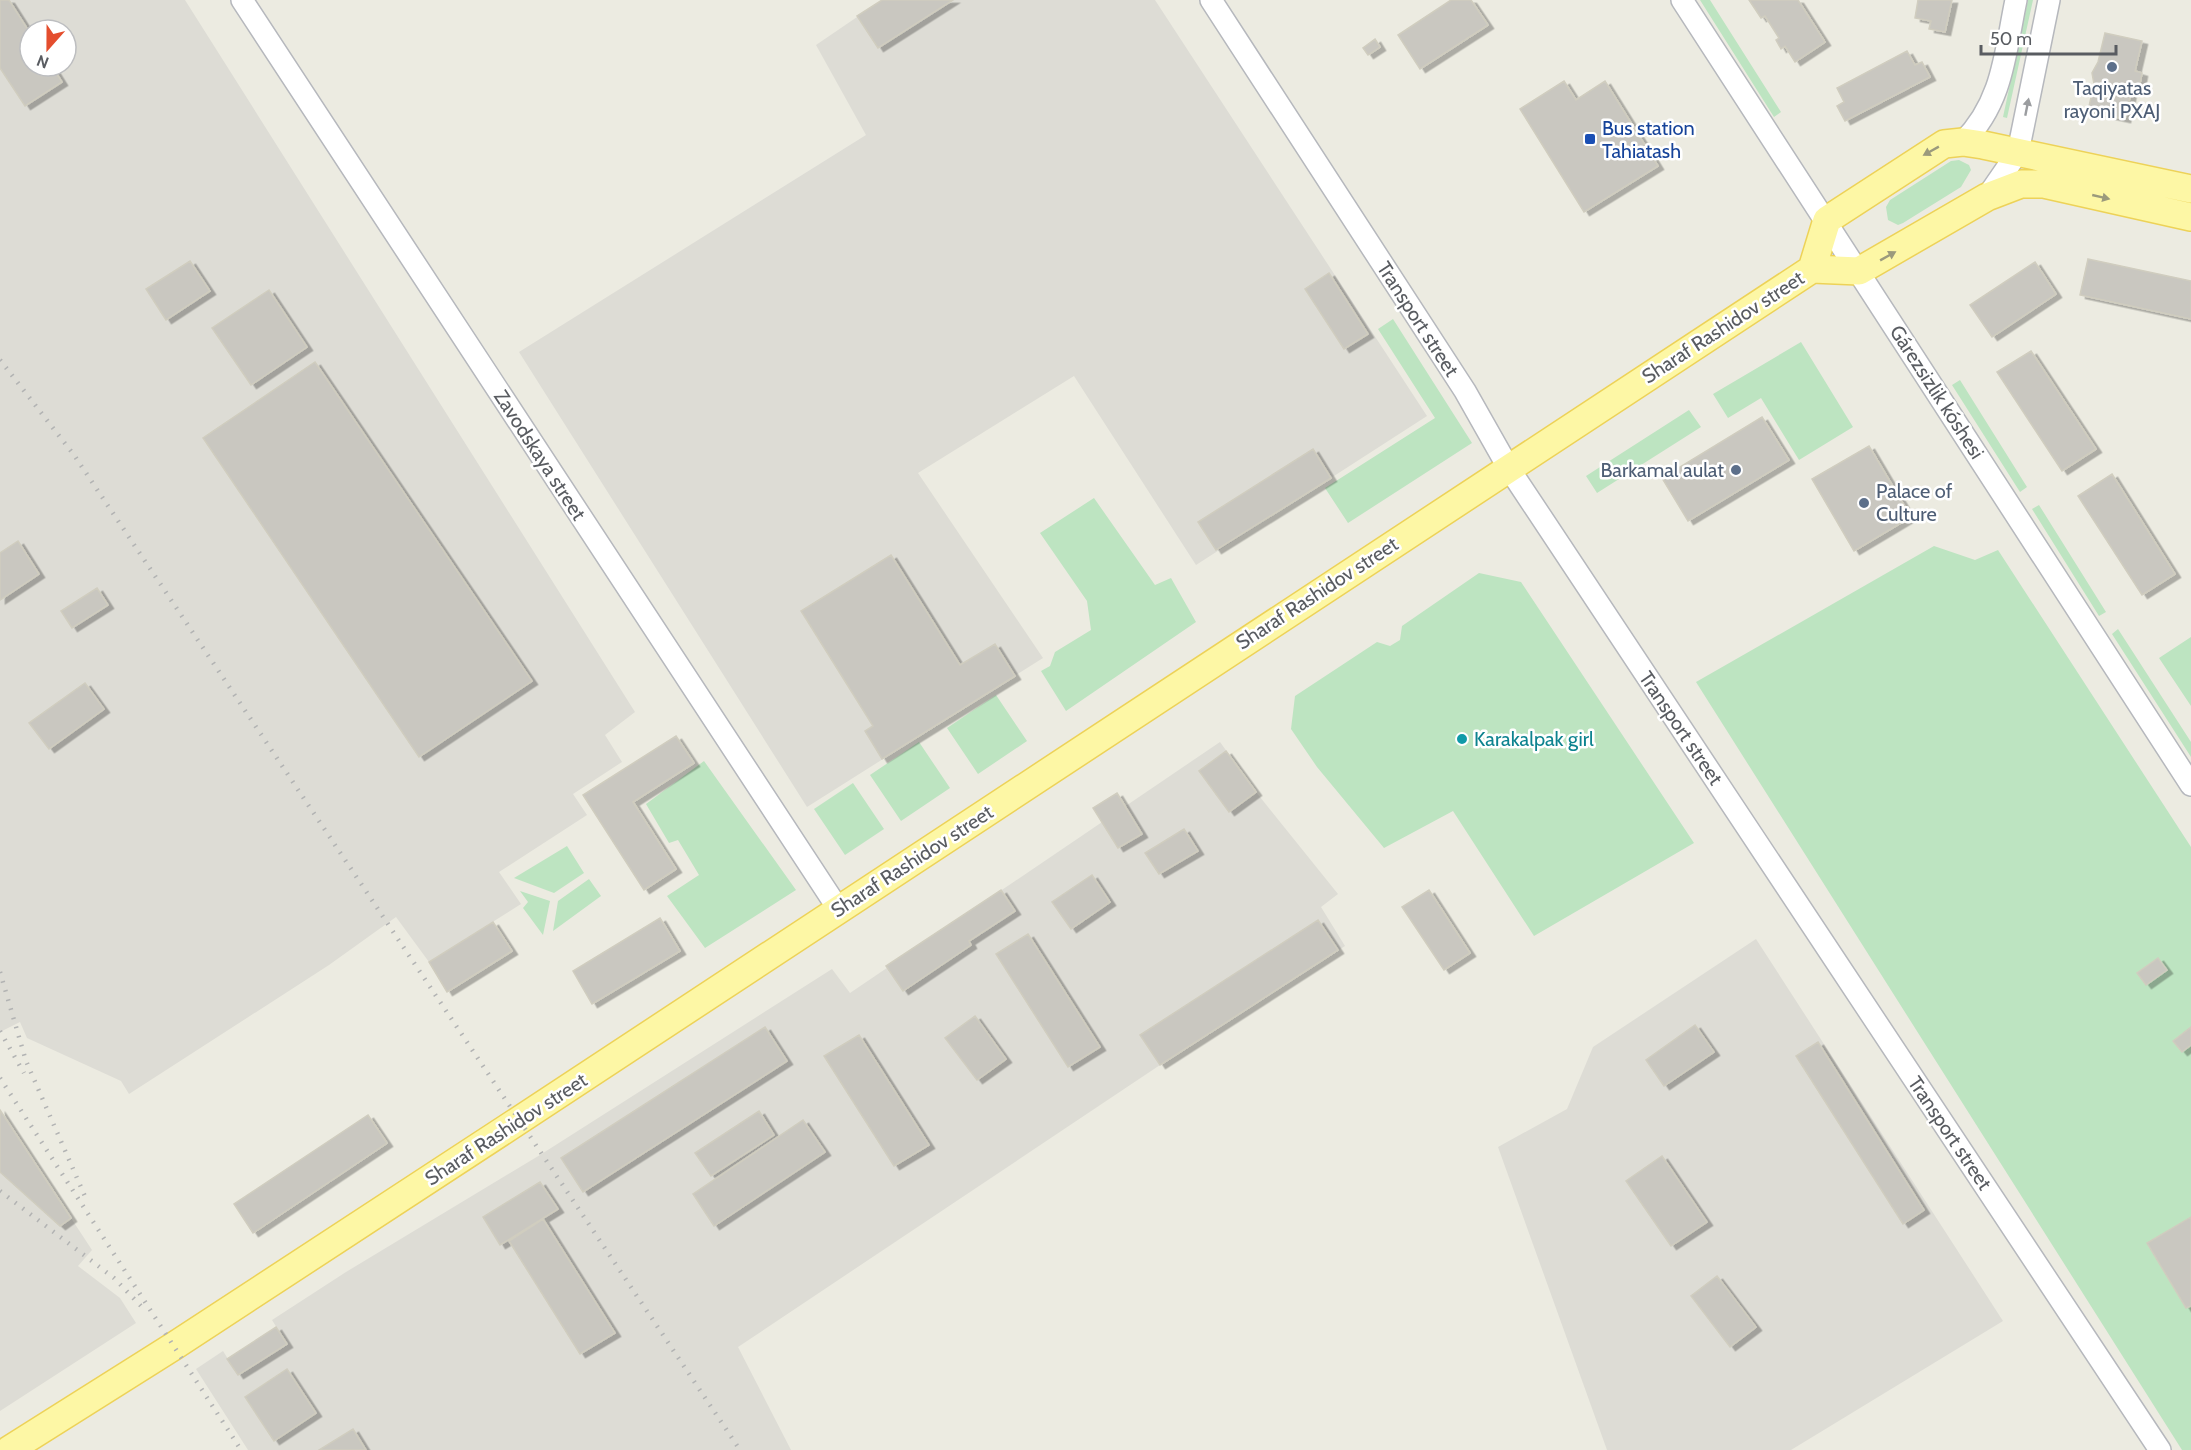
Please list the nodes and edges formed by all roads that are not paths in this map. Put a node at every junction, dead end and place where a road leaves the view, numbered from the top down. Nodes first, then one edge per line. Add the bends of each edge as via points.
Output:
1 (242, 0) edge
2 (1211, 0) edge
3 (1682, 0) edge
4 (2016, 0) edge
5 (2049, 0) edge
6 (1963, 142) junction
7 (2018, 152) junction
8 (2047, 171) junction
9 (2191, 189) edge
10 (1987, 197) junction
11 (2191, 217) edge
12 (1827, 220) junction
13 (1812, 269) junction
14 (1859, 271) junction
15 (1508, 467) junction
16 (2191, 784) edge
17 (839, 910) junction
18 (9, 1450) edge
19 (2160, 1450) edge

1 - 17 street, Zavodskaya street
2 - 15 street, Transport street via 1465,391
3 - 12 street, Gárezsizlik kóshesi
4 - 6 street via 1996,93 1988,112
7 -> 5 street
6 - 7 main road
6 -> 12 main road via 1944,144 1929,152
7 - 8 main road
7 - 10 street
8 - 9 main road
8 - 10 main road
8 -> 11 main road
14 -> 10 main road
12 - 13 main road
12 - 14 street, Gárezsizlik kóshesi
13 - 14 main road
13 - 15 main road, Sharaf Rashidov street
14 - 16 street, Gárezsizlik kóshesi
15 - 17 main road, Sharaf Rashidov street
15 - 19 street, Transport street
17 - 18 main road, Sharaf Rashidov street via 184,1340

